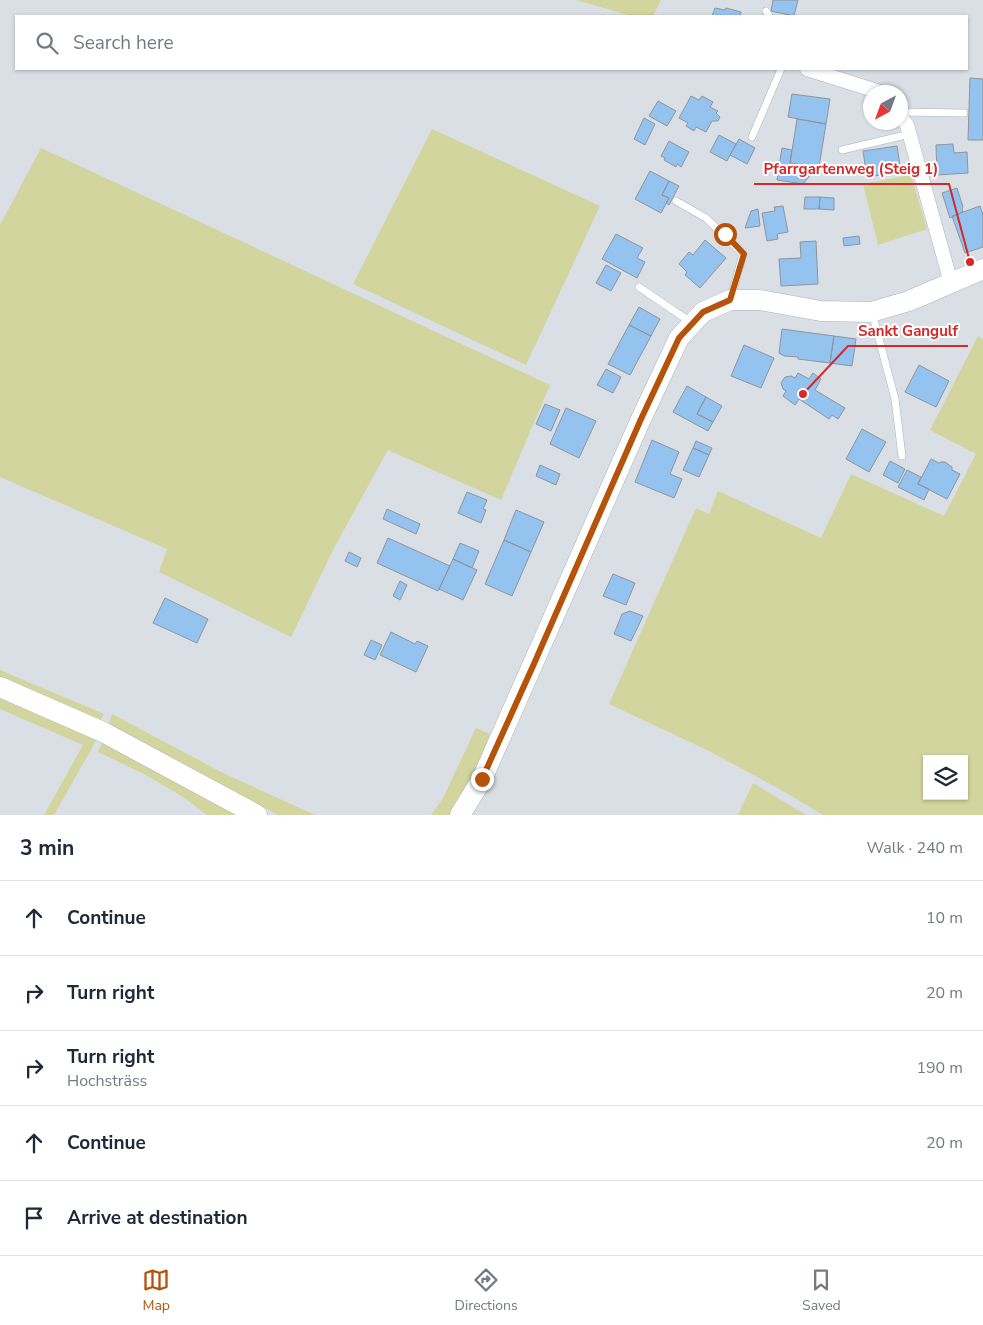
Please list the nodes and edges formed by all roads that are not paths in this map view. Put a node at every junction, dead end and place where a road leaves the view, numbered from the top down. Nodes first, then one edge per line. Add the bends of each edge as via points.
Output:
1 (781, 70) edge
2 (810, 70) edge
3 (863, 87) edge
4 (964, 113) dead end
5 (908, 114) edge
6 (908, 129) edge
7 (910, 134) junction
8 (752, 137) dead end
9 (842, 150) dead end
10 (676, 202) dead end
11 (983, 269) edge
12 (951, 283) junction
13 (639, 287) dead end
14 (730, 300) junction
15 (872, 312) junction
16 (692, 323) junction
17 (902, 456) dead end
18 (0, 687) edge
19 (257, 815) edge
20 (460, 815) edge

1 - 8 lane
2 - 3 street
4 - 5 lane
6 - 7 street
7 - 9 lane
7 - 12 street
10 - 14 lane via 706,218 744,254
11 - 12 street
12 - 15 street
13 - 16 lane
14 - 15 street via 760,300 821,311
14 - 16 street via 703,312
15 - 17 lane via 895,399
16 - 20 street via 679,338 644,411 482,779
18 - 19 street via 103,732

